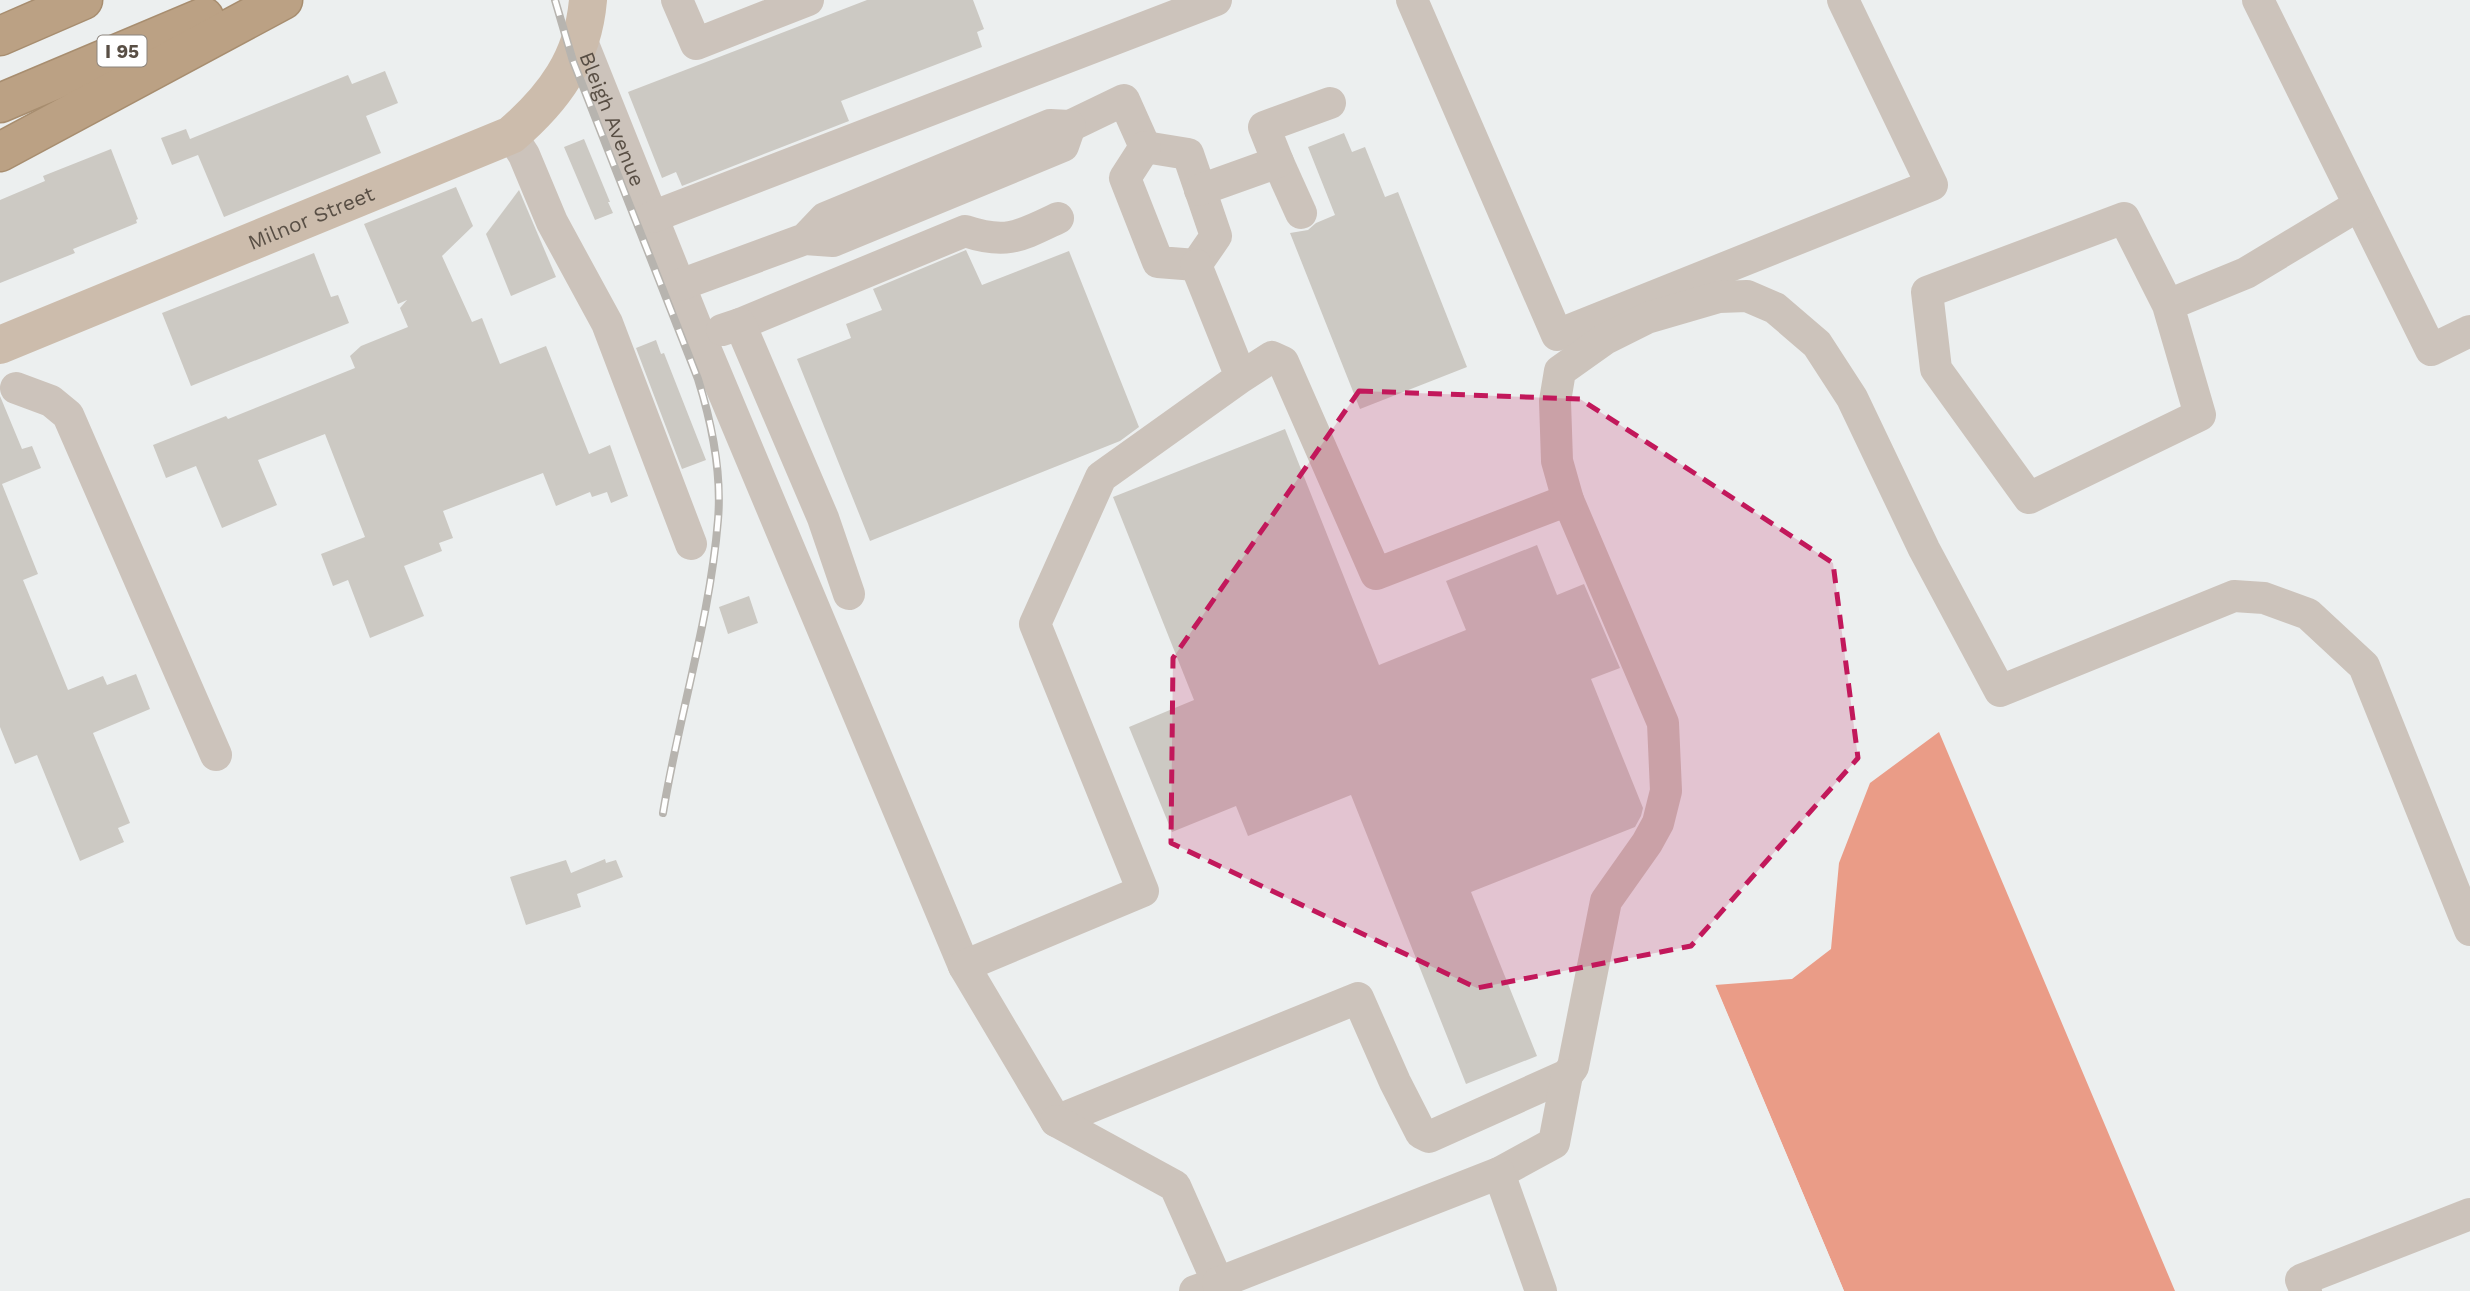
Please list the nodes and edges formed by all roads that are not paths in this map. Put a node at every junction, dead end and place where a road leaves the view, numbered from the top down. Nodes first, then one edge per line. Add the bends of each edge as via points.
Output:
1 (83, 0) edge
2 (244, 0) edge
3 (283, 0) edge
4 (588, 0) edge
5 (677, 0) edge
6 (808, 0) edge
7 (1216, 0) edge
8 (1412, 0) edge
9 (1843, 0) edge
10 (2258, 0) edge
11 (0, 36) edge
12 (581, 39) junction
13 (0, 103) edge
14 (1330, 103) dead end
15 (511, 135) junction
16 (1145, 147) junction
17 (0, 152) edge
18 (1278, 162) junction
19 (1200, 190) junction
20 (2359, 205) junction
21 (1301, 213) dead end
22 (1058, 218) dead end
23 (656, 226) junction
24 (1196, 265) junction
25 (680, 285) junction
26 (2168, 305) junction
27 (740, 324) junction
28 (2470, 331) edge
29 (701, 338) junction
30 (5, 342) edge
31 (1241, 377) junction
32 (8, 393) edge
33 (1568, 500) junction
34 (691, 544) dead end
35 (849, 593) dead end
36 (216, 755) dead end
37 (2470, 930) edge
38 (964, 966) junction
39 (1566, 1075) junction
40 (1056, 1121) junction
41 (1499, 1173) junction
42 (2470, 1214) edge
43 (1206, 1287) edge
44 (1541, 1291) edge
45 (2306, 1291) edge

1 - 11 highway
2 - 13 highway, I 95
3 - 17 highway
4 - 12 main road, Bleigh Avenue
5 - 6 lane via 696,44
7 - 23 lane
8 - 9 lane via 1557,335 1932,185
10 - 20 lane
12 - 15 main road, Milnor Street via 550,97
12 - 23 lane, Bleigh Avenue
14 - 18 lane via 1264,127
15 - 30 main road, Milnor Street
15 - 34 lane via 607,323
16 - 19 lane via 1188,154
16 - 24 lane via 1125,178 1158,262
16 - 25 lane via 1124,100 1070,126 1063,146 833,241 805,239
18 - 19 lane
18 - 21 lane
19 - 24 lane via 1216,236
20 - 26 lane via 2246,273
20 - 28 lane via 2431,350
22 - 27 lane via 1019,236 988,239 965,231
23 - 25 lane, Bleigh Avenue
24 - 31 lane
25 - 29 lane, Bleigh Avenue
26 - 26 lane via 2124,218 1927,292 1936,369 2029,498 2200,415
27 - 29 lane
27 - 35 lane via 823,519
29 - 38 lane, Bleigh Avenue
30 - 32 lane via 18,375
31 - 33 lane via 1272,357 1283,362 1376,574
31 - 38 lane via 1101,477 1035,624 1143,891
32 - 36 lane via 51,401 68,415
33 - 37 lane via 1557,461 1555,401 1560,372 1605,339 1647,318 1719,297 1747,296 1776,308 1817,344 1852,398 1924,550 2000,691 2234,596 2264,598 2308,614 2364,666
33 - 39 lane via 1663,723 1666,791 1647,843 1606,901 1573,1067
38 - 40 lane, Bleigh Avenue
39 - 40 lane via 1429,1137 1421,1133 1400,1092 1358,998
39 - 41 lane via 1554,1143
40 - 43 lane via 1175,1186
41 - 43 lane
41 - 44 lane
42 - 45 lane via 2301,1280

